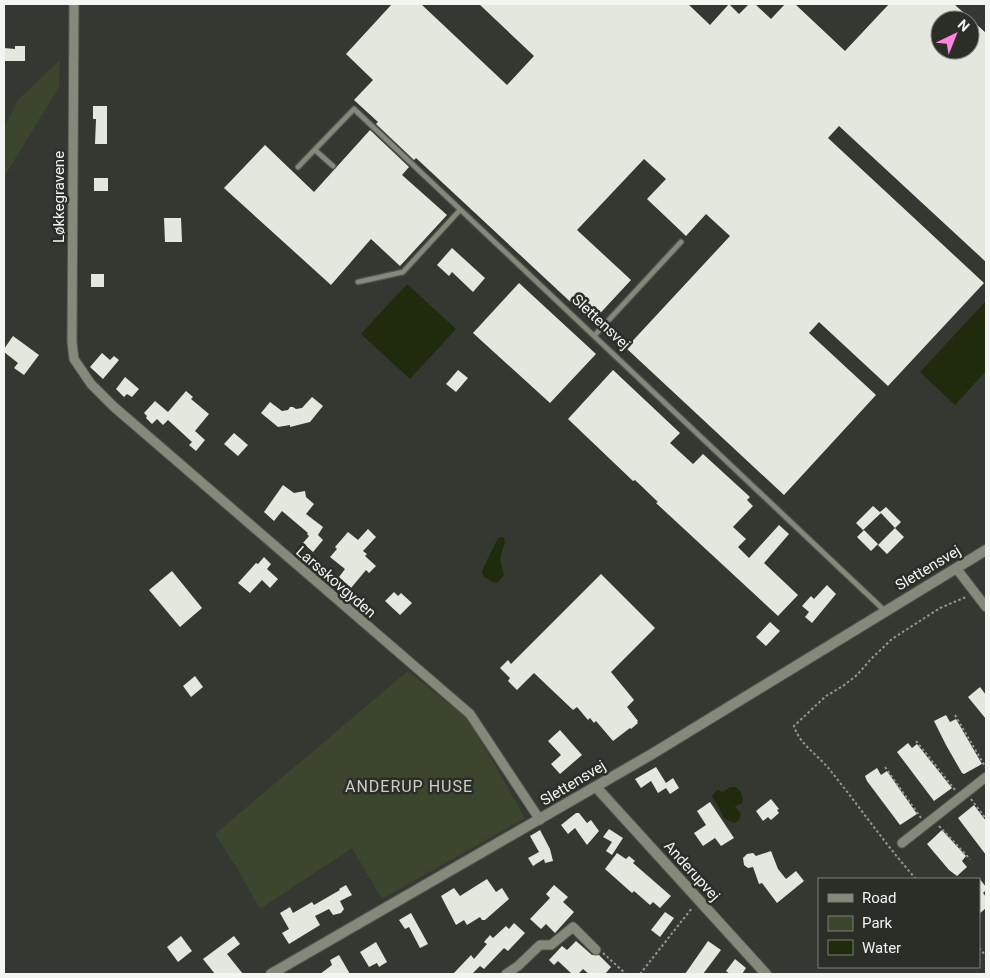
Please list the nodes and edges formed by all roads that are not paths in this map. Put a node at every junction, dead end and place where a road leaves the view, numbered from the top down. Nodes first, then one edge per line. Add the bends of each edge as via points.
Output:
1 (74, 4) edge
2 (315, 150) junction
3 (332, 166) dead end
4 (298, 167) dead end
5 (460, 210) junction
6 (681, 242) dead end
7 (358, 282) dead end
8 (594, 336) junction
9 (91, 384) joint
10 (986, 550) edge
11 (956, 568) junction
12 (986, 607) edge
13 (885, 611) junction
14 (986, 776) edge
15 (596, 787) junction
16 (540, 820) junction
17 (902, 844) dead end
18 (596, 950) road end
19 (271, 974) edge
20 (506, 974) edge
21 (766, 974) edge

1 - 9 street, Løkkegravene via 72,342 74,359
2 - 3 lane
2 - 4 lane, Slettensvej
2 - 5 lane, Slettensvej via 354,109
5 - 7 lane via 403,272
5 - 8 lane, Slettensvej
6 - 8 lane
8 - 13 lane, Slettensvej
9 - 16 street, Larsskovgyden via 470,714
10 - 11 street, Slettensvej
11 - 12 street
11 - 13 street, Slettensvej
13 - 15 street, Slettensvej
14 - 17 street
15 - 16 street, Slettensvej
15 - 21 street, Anderupvej
16 - 19 street, Slettensvej
18 - 20 street via 572,927 551,945 540,945

